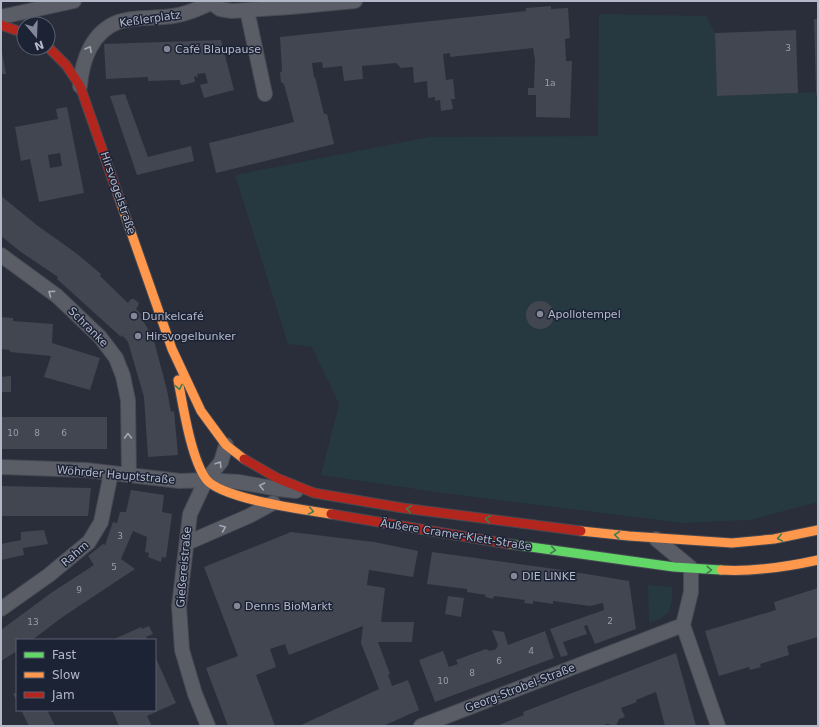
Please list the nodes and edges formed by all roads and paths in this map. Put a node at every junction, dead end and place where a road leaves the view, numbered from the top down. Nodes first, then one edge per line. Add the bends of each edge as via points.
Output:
1 (74, 1) edge
2 (355, 1) edge
3 (210, 2) edge
4 (247, 10) junction
5 (1, 17) edge
6 (1, 25) edge
7 (16, 30) edge
8 (56, 55) edge
9 (80, 86) junction
10 (265, 94) dead end
11 (1, 255) edge
12 (172, 349) junction
13 (226, 445) junction
14 (1, 467) edge
15 (111, 473) junction
16 (129, 475) junction
17 (206, 480) junction
18 (314, 493) junction
19 (273, 504) junction
20 (818, 530) edge
21 (656, 539) junction
22 (187, 543) junction
23 (818, 560) edge
24 (691, 568) junction
25 (1, 609) edge
26 (683, 625) junction
27 (206, 721) edge
28 (421, 726) edge
29 (718, 726) edge

1 - 5 street
2 - 4 street, Keßlerplatz
3 - 4 street, Keßlerplatz via 220,9
9 -> 3 street, Keßlerplatz via 86,54 106,28 119,21 191,12
4 - 10 street
6 - 7 main road
8 - 9 main road, Hirsvogelstraße via 68,67
9 - 12 main road, Hirsvogelstraße
16 -> 11 street, Schranke via 128,400 116,358 100,337 57,296
12 - 13 main road, Hirsvogelstraße via 201,411
12 -> 17 main road, Hirsvogelstraße via 194,448
17 -> 13 street via 221,462
13 - 18 main road, Äußere Cramer-Klett-Straße via 247,462
14 - 15 street, Wöhrder Hauptstraße
15 - 16 street, Wöhrder Hauptstraße
15 - 25 street, Rahm via 103,514 90,542
16 - 17 street, Wöhrder Hauptstraße via 180,481
18 -> 17 street, Äußere Cramer-Klett-Straße
17 - 19 main road, Äußere Cramer-Klett-Straße via 230,494
17 - 22 street, Gießereistraße via 190,514
21 -> 18 main road, Äußere Cramer-Klett-Straße via 506,522
22 -> 19 street
19 -> 24 main road, Äußere Cramer-Klett-Straße via 479,540
20 -> 21 main road, Äußere Cramer-Klett-Straße via 745,543
21 - 24 street
22 - 27 street, Gießereistraße via 179,606 182,650
24 -> 23 main road, Äußere Cramer-Klett-Straße via 766,570
24 - 26 street via 691,592
26 - 28 street, Georg-Strobel-Straße
26 - 29 street

